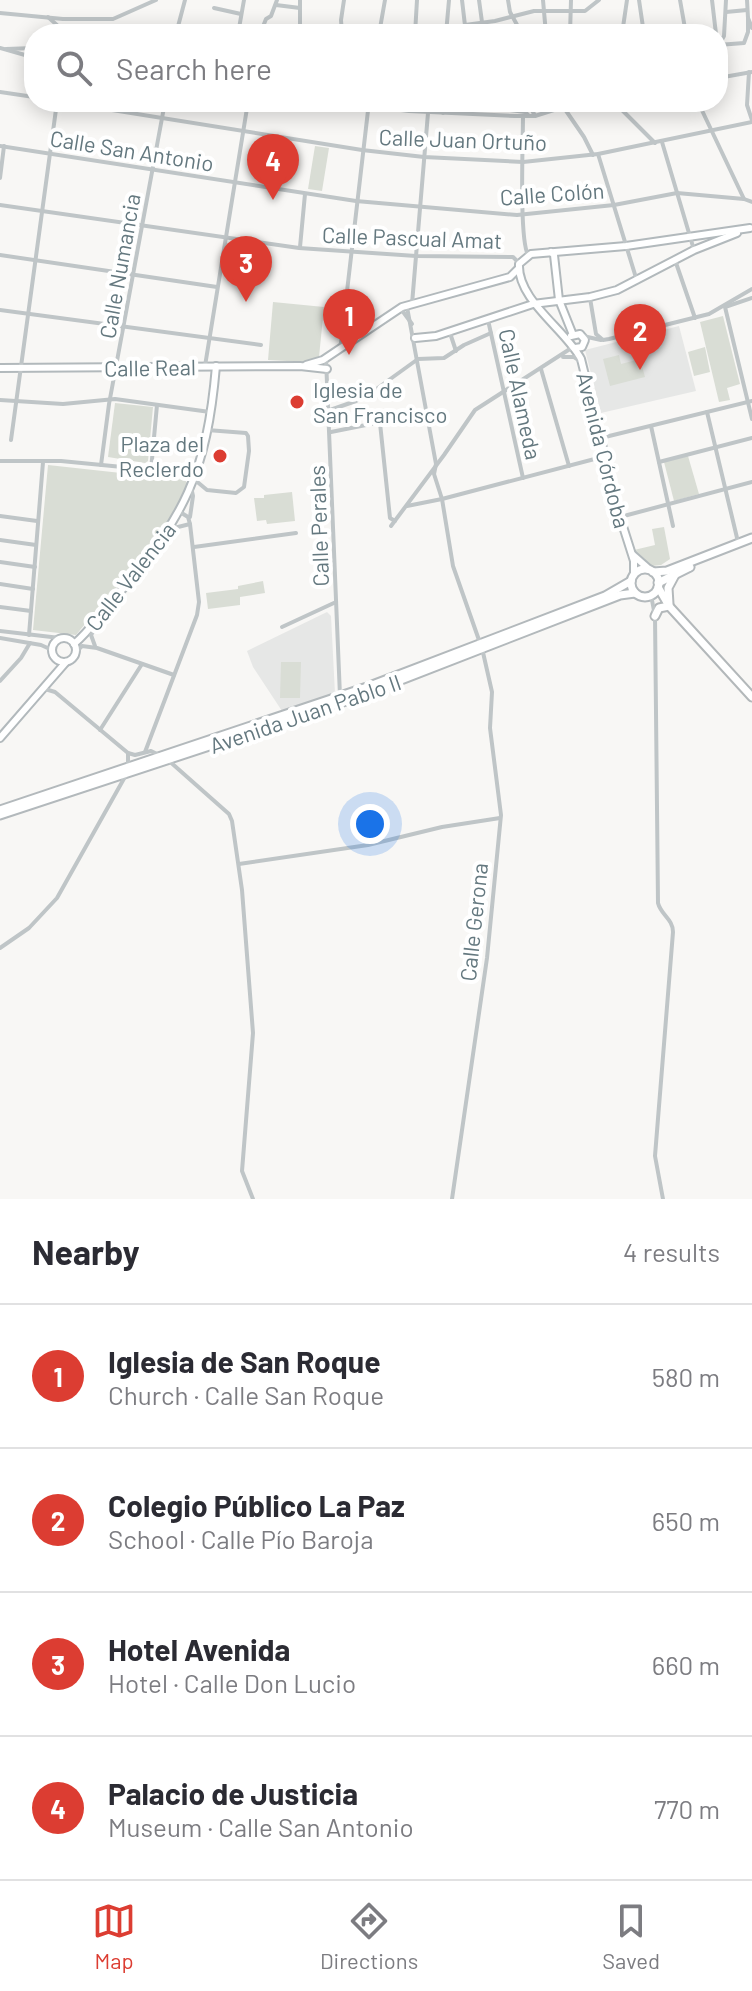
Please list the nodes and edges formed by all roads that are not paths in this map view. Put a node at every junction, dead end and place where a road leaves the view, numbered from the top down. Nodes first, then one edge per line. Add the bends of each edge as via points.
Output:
1 (156, 0) edge
2 (185, 0) edge
3 (244, 0) edge
4 (300, 0) edge
5 (344, 0) edge
6 (385, 0) edge
7 (417, 0) edge
8 (449, 0) edge
9 (462, 0) edge
10 (479, 0) edge
11 (508, 0) edge
12 (543, 0) edge
13 (571, 0) edge
14 (578, 0) edge
15 (599, 0) edge
16 (627, 0) edge
17 (639, 0) edge
18 (680, 0) edge
19 (712, 0) edge
20 (726, 0) edge
21 (747, 0) edge
22 (277, 2) edge
23 (214, 8) dead end
24 (300, 8) junction
25 (570, 10) junction
26 (747, 10) junction
27 (545, 12) junction
28 (725, 12) junction
29 (0, 13) edge
30 (241, 14) junction
31 (512, 15) junction
32 (48, 17) junction
33 (748, 18) junction
34 (482, 23) junction
35 (56, 24) edge
36 (179, 24) edge
37 (240, 24) edge
38 (264, 24) edge
39 (300, 24) edge
40 (341, 24) edge
41 (381, 24) edge
42 (416, 24) edge
43 (447, 24) edge
44 (465, 24) edge
45 (474, 24) edge
46 (517, 24) edge
47 (546, 24) edge
48 (570, 24) edge
49 (623, 24) edge
50 (643, 24) edge
51 (684, 24) edge
52 (715, 24) edge
53 (724, 24) edge
54 (752, 28) edge
55 (728, 45) edge
56 (23, 48) joint
57 (3, 49) edge
58 (24, 52) edge
59 (24, 55) edge
60 (751, 72) edge
61 (728, 76) edge
62 (0, 92) edge
63 (24, 96) edge
64 (58, 112) edge
65 (117, 112) edge
66 (163, 112) edge
67 (246, 112) edge
68 (367, 112) edge
69 (421, 112) edge
70 (525, 112) edge
71 (531, 112) edge
72 (542, 112) edge
73 (567, 112) edge
74 (624, 112) edge
75 (702, 112) edge
76 (428, 113) junction
77 (443, 113) joint
78 (523, 116) junction
79 (532, 116) junction
80 (162, 120) junction
81 (752, 121) edge
82 (710, 131) junction
83 (243, 133) junction
84 (662, 142) junction
85 (655, 143) junction
86 (2, 146) edge
87 (362, 150) junction
88 (51, 153) junction
89 (595, 154) junction
90 (424, 157) junction
91 (523, 162) junction
92 (153, 170) junction
93 (0, 178) edge
94 (234, 183) junction
95 (677, 193) junction
96 (305, 194) junction
97 (744, 199) junction
98 (356, 201) junction
99 (752, 202) edge
100 (0, 205) edge
101 (614, 205) junction
102 (421, 207) junction
103 (43, 211) junction
104 (523, 214) junction
105 (143, 225) junction
106 (751, 228) edge
107 (690, 237) junction
108 (225, 238) junction
109 (626, 246) junction
110 (299, 248) junction
111 (694, 250) junction
112 (351, 252) junction
113 (527, 252) junction
114 (551, 252) junction
115 (0, 255) edge
116 (416, 256) junction
117 (513, 257) junction
118 (36, 260) junction
119 (675, 260) junction
120 (519, 267) junction
121 (134, 275) junction
122 (637, 281) junction
123 (217, 287) junction
124 (752, 289) edge
125 (590, 297) junction
126 (752, 298) edge
127 (559, 300) junction
128 (533, 304) junction
129 (407, 305) junction
130 (725, 307) junction
131 (0, 310) edge
132 (29, 314) junction
133 (488, 317) junction
134 (695, 318) junction
135 (124, 326) junction
136 (594, 328) junction
137 (450, 330) junction
138 (491, 333) junction
139 (209, 338) junction
140 (415, 338) junction
141 (603, 340) junction
142 (578, 341) junction
143 (261, 345) dead end
144 (343, 346) junction
145 (456, 351) junction
146 (328, 357) junction
147 (418, 359) junction
148 (557, 359) junction
149 (582, 361) junction
150 (205, 366) junction
151 (216, 366) junction
152 (300, 366) junction
153 (118, 367) junction
154 (0, 368) edge
155 (21, 368) junction
156 (327, 369) junction
157 (541, 369) junction
158 (504, 392) junction
159 (112, 399) junction
160 (0, 400) edge
161 (750, 401) edge
162 (17, 402) junction
163 (157, 405) junction
164 (330, 410) junction
165 (210, 412) junction
166 (707, 412) junction
167 (426, 413) junction
168 (752, 419) edge
169 (380, 423) junction
170 (651, 426) junction
171 (207, 430) junction
172 (331, 432) junction
173 (601, 438) junction
174 (752, 438) edge
175 (11, 440) dead end
176 (716, 447) junction
177 (606, 456) junction
178 (0, 461) edge
179 (43, 462) junction
180 (659, 462) junction
181 (436, 464) junction
182 (101, 465) junction
183 (569, 466) junction
184 (151, 470) junction
185 (523, 478) junction
186 (194, 480) junction
187 (752, 482) edge
188 (725, 489) junction
189 (442, 499) junction
190 (668, 504) junction
191 (406, 505) junction
192 (180, 512) junction
193 (0, 516) edge
194 (620, 517) junction
195 (38, 521) junction
196 (395, 521) junction
197 (190, 522) junction
198 (391, 526) dead end
199 (673, 526) dead end
200 (170, 529) junction
201 (296, 533) dead end
202 (0, 540) edge
203 (752, 541) edge
204 (738, 543) junction
205 (36, 545) junction
206 (194, 547) junction
207 (631, 552) junction
208 (0, 562) edge
209 (35, 567) junction
210 (651, 571) junction
211 (676, 573) junction
212 (632, 577) junction
213 (0, 584) edge
214 (658, 585) junction
215 (33, 589) junction
216 (635, 593) junction
217 (649, 595) junction
218 (606, 598) junction
219 (336, 602) junction
220 (108, 606) junction
221 (669, 606) junction
222 (0, 607) edge
223 (31, 611) junction
224 (655, 616) junction
225 (282, 627) dead end
226 (0, 631) edge
227 (29, 635) junction
228 (0, 638) edge
229 (60, 638) junction
230 (30, 643) junction
231 (481, 646) junction
232 (75, 648) junction
233 (97, 648) junction
234 (53, 654) junction
235 (66, 662) junction
236 (142, 664) junction
237 (60, 667) junction
238 (52, 675) junction
239 (174, 675) junction
240 (0, 681) edge
241 (40, 690) junction
242 (55, 692) junction
243 (340, 696) junction
244 (752, 697) edge
245 (100, 730) junction
246 (0, 738) edge
247 (145, 752) junction
248 (128, 753) junction
249 (164, 758) junction
250 (128, 770) junction
251 (0, 812) edge
252 (500, 818) junction
253 (239, 864) junction
254 (0, 948) edge
255 (253, 1199) edge
256 (452, 1199) edge
257 (663, 1199) edge

1 - 32 street via 113,19
2 - 36 street
3 - 30 street
4 - 24 street
5 - 40 street
6 - 41 street
7 - 42 street
8 - 43 street
9 - 44 street
10 - 34 street
11 - 31 street
12 - 27 street
13 - 25 street
14 - 25 street
15 - 25 street via 585,11
16 - 49 street
17 - 50 street
18 - 51 street
19 - 52 street
20 - 28 street
21 - 26 street
22 - 24 street
22 - 38 street
23 - 30 street
24 - 39 street
25 - 27 street
25 - 48 street
26 - 28 street
26 - 33 street
27 - 31 street
27 - 47 street
28 - 53 street
29 - 32 street
30 - 37 street
31 - 34 street
31 - 46 street
32 - 35 street
33 - 54 street
33 - 55 street via 746,45
34 - 45 street
56 - 57 street
56 - 58 street
57 - 59 street
60 - 61 street
60 - 81 street via 747,103
62 - 63 street
64 - 88 street
65 - 80 street, Calle Juan Ortuño
66 - 80 street, Calle Numancia
67 - 83 street
68 - 87 street
69 - 76 street
70 - 79 street
71 - 79 street
72 - 79 street
73 - 89 street
74 - 85 street
75 - 82 street
76 - 77 street
76 - 90 street
77 - 78 street
78 - 79 street
78 - 91 street
80 - 83 street, Calle Juan Ortuño
80 - 92 street, Calle Numancia
81 - 82 street, Calle Juan Ortuño
82 - 84 street, Calle Juan Ortuño
82 - 97 street
83 - 87 street, Calle Juan Ortuño
83 - 94 street
84 - 85 street, Calle Juan Ortuño
84 - 95 street
85 - 89 street, Calle Juan Ortuño
86 - 88 street, Calle San Antonio
86 - 93 street
87 - 90 street, Calle Juan Ortuño
87 - 98 street
88 - 92 street, Calle San Antonio
88 - 103 street
89 - 91 street, Calle Juan Ortuño
89 - 101 street
90 - 91 street, Calle Juan Ortuño
90 - 102 street
91 - 104 street
92 - 94 street, Calle San Antonio
92 - 105 street, Calle Numancia
94 - 96 street, Calle San Antonio
94 - 108 street
95 - 97 street, Calle Colón
95 - 101 street, Calle Colón
95 - 107 street
96 - 98 street, Calle Colón
96 - 110 street
97 - 99 street, Calle Colón
98 - 102 street, Calle Colón
98 - 112 street
100 - 103 street, Calle Pascual Amat
101 - 104 street, Calle Colón
101 - 109 street
102 - 104 street, Calle Colón
102 - 116 street
103 - 105 street, Calle Pascual Amat
103 - 118 street
104 - 113 street
105 - 108 street, Calle Pascual Amat
105 - 121 street, Calle Numancia
106 - 107 main road
106 - 111 main road
107 - 109 main road
107 - 111 street
108 - 110 street, Calle Pascual Amat
108 - 123 street
109 - 114 main road
109 - 122 street
110 - 112 street, Calle Pascual Amat
111 - 119 main road
112 - 116 street, Calle Pascual Amat
112 - 144 street
113 - 114 main road
113 - 117 street
113 - 120 main road
114 - 127 main road
115 - 118 street
116 - 117 street, Calle Pascual Amat
116 - 129 street
117 - 120 street, Calle Pascual Amat
118 - 121 street
118 - 132 street
119 - 122 main road
119 - 134 street
120 - 128 main road
120 - 129 main road via 510,277
121 - 123 street
121 - 135 street, Calle Numancia
122 - 125 main road
123 - 139 street
124 - 130 street
125 - 127 main road
125 - 136 street
126 - 130 street
127 - 128 main road
127 - 142 main road
128 - 133 main road
128 - 142 main road
129 - 140 street, Calle Gerona
129 - 144 main road
130 - 134 street
130 - 161 street
131 - 132 street
132 - 135 street
132 - 155 street
133 - 137 main road
133 - 138 street, Calle Alameda
134 - 141 street
135 - 139 street
135 - 153 street, Calle Numancia
136 - 141 street
136 - 142 street
137 - 140 main road
137 - 145 street
138 - 145 street
138 - 158 street, Calle Alameda
139 - 143 street
139 - 150 street
140 - 147 street, Calle Gerona
141 - 142 street
142 - 148 street
142 - 149 main road, Avenida Córdoba
144 - 146 main road
145 - 147 street via 441,359
146 - 152 main road
146 - 156 street, Calle Perales
147 - 164 street via 375,390
147 - 167 street, Calle Gerona
148 - 149 street via 571,356
148 - 157 street
149 - 173 main road, Avenida Córdoba
150 - 151 main road, Calle Real
150 - 153 main road, Calle Real
151 - 152 main road, Calle Real
151 - 165 main road, Calle Valencia
152 - 156 main road
153 - 155 main road, Calle Real
153 - 159 street, Calle Numancia
154 - 155 main road, Calle Real
155 - 162 street
156 - 164 street, Calle Perales
157 - 158 street
157 - 183 street
158 - 181 street via 475,410
158 - 185 street, Calle Alameda
159 - 162 street
159 - 163 street
159 - 182 street, Calle Numancia
160 - 162 street
161 - 166 street
161 - 168 street
162 - 175 street
163 - 165 street
163 - 184 street
164 - 172 street, Calle Perales
165 - 171 main road, Calle Valencia
166 - 170 street
166 - 176 street
167 - 169 street
167 - 181 street, Calle Gerona
169 - 172 street
169 - 196 street via 390,518
170 - 173 street
170 - 180 street
171 - 186 main road, Calle Valencia
171 - 186 street via 248,436 244,487 236,493 207,490
172 - 219 street, Calle Perales
173 - 177 main road, Avenida Córdoba
174 - 176 street
176 - 180 street
176 - 188 street
177 - 183 street
177 - 194 main road, Avenida Córdoba
178 - 179 street
179 - 182 street
179 - 195 street
180 - 190 street
181 - 189 street, Calle Gerona
181 - 191 street
182 - 184 street
183 - 185 street
184 - 186 street
185 - 189 street
186 - 192 main road, Calle Valencia
186 - 197 street
187 - 188 street
188 - 190 street
188 - 204 street
189 - 191 street
189 - 231 street, Calle Gerona via 453,566
190 - 194 street
190 - 199 street
191 - 196 street
192 - 197 street
192 - 200 main road, Calle Valencia
193 - 195 street
194 - 207 main road, Avenida Córdoba
195 - 205 street
196 - 198 street
197 - 200 street
197 - 206 street
200 - 220 main road, Calle Valencia
201 - 206 street
202 - 205 street
203 - 204 main road
203 - 211 main road
204 - 210 main road via 667,571
205 - 209 street
206 - 239 street via 197,615
207 - 210 main road
207 - 212 main road, Avenida Córdoba
208 - 209 street
209 - 215 street
210 - 212 main road via 640,570
210 - 214 main road
211 - 214 main road
211 - 221 main road via 668,588
212 - 216 main road
212 - 218 main road
213 - 215 street
214 - 217 main road
214 - 221 main road
215 - 223 street
216 - 217 main road
216 - 218 main road
217 - 221 main road
217 - 224 street
218 - 231 main road, Avenida Juan Pablo II
219 - 225 street
219 - 243 street, Calle Perales
220 - 232 main road, Calle Valencia
220 - 233 street via 91,635
221 - 224 main road via 659,608
221 - 244 main road
222 - 223 street
223 - 227 street
224 - 257 street via 658,903 673,932 655,1156
226 - 227 street
227 - 229 street
228 - 230 street
229 - 232 main road via 68,638
229 - 234 main road
230 - 234 street
230 - 240 street
231 - 243 main road, Avenida Juan Pablo II
231 - 249 main road, Avenida Juan Pablo II via 344,702
231 - 252 street, Calle Gerona via 492,692 490,728
232 - 233 street
232 - 235 main road
233 - 236 street
234 - 235 main road
234 - 238 main road
235 - 237 main road
236 - 239 street
236 - 245 street
237 - 238 main road
237 - 242 street via 52,681
238 - 241 main road
239 - 247 street
241 - 242 street
241 - 246 main road
242 - 245 street
243 - 249 main road, Avenida Juan Pablo II
245 - 248 street
247 - 248 street
247 - 249 street
248 - 250 street
249 - 250 main road, Avenida Juan Pablo II
249 - 253 street via 231,816
250 - 251 main road, Avenida Juan Pablo II
250 - 254 street via 57,898 29,928
252 - 253 street
252 - 256 street, Calle Gerona via 487,958
253 - 255 street via 253,1033 242,1171

